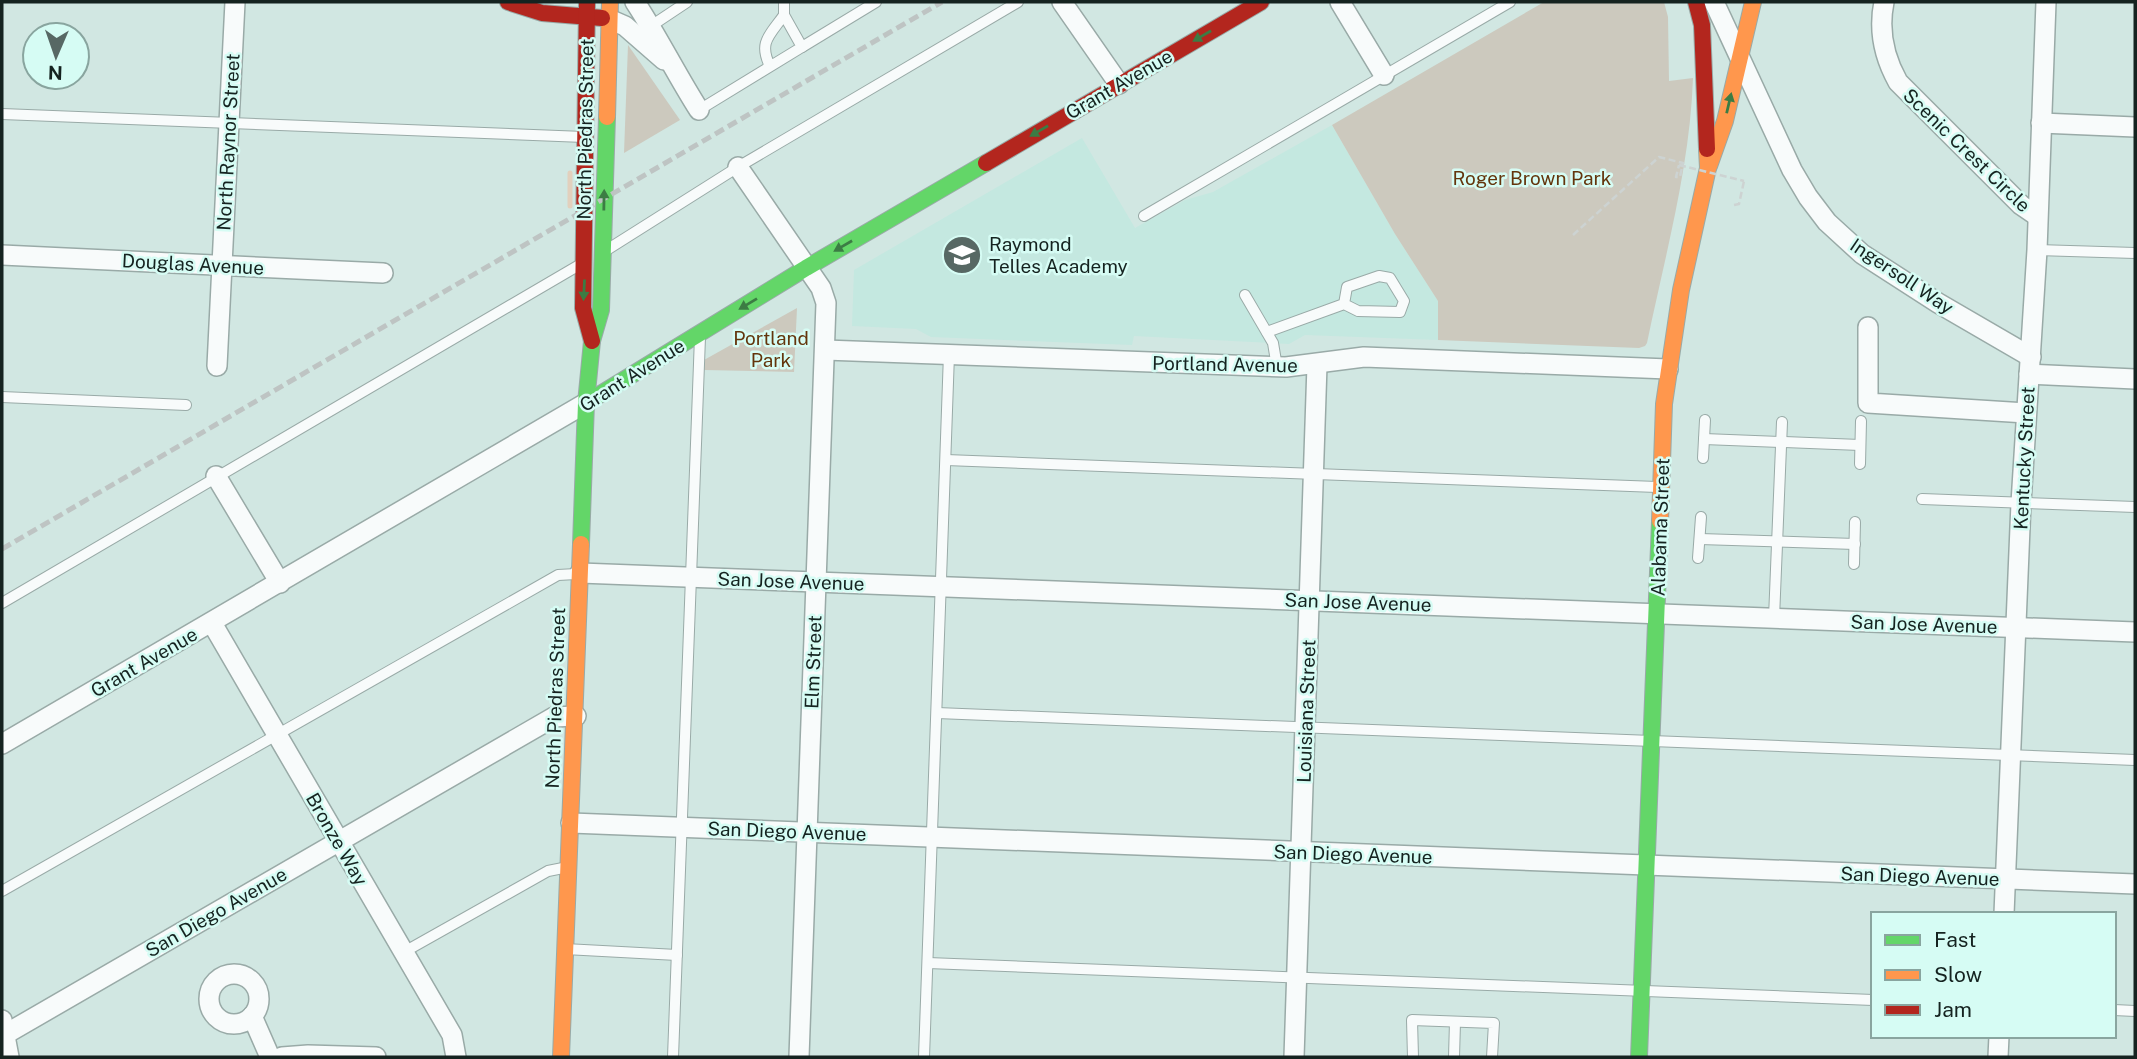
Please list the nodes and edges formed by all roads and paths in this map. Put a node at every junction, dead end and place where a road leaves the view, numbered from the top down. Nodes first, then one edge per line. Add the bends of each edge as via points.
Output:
1 (235, 2) edge
2 (508, 2) edge
3 (635, 2) edge
4 (687, 2) edge
5 (784, 2) edge
6 (876, 2) edge
7 (1018, 2) edge
8 (1062, 2) edge
9 (1261, 2) edge
10 (1340, 2) edge
11 (1510, 2) edge
12 (1696, 2) edge
13 (1714, 2) edge
14 (1753, 2) edge
15 (1884, 2) edge
16 (2046, 2) edge
17 (587, 8) edge
18 (609, 10) edge
19 (784, 15) junction
20 (651, 26) junction
21 (802, 47) junction
22 (1739, 59) junction
23 (770, 66) junction
24 (672, 68) junction
25 (1384, 75) junction
26 (1119, 84) junction
27 (699, 110) joint
28 (2, 114) edge
29 (229, 123) junction
30 (2041, 123) junction
31 (2135, 127) edge
32 (585, 137) junction
33 (738, 167) junction
34 (1708, 168) junction
35 (1734, 205) dead end
36 (1144, 216) dead end
37 (2037, 216) junction
38 (1573, 235) dead end
39 (2037, 250) junction
40 (603, 251) junction
41 (2135, 253) edge
42 (2, 255) edge
43 (585, 262) junction
44 (222, 265) junction
45 (806, 268) junction
46 (383, 273) dead end
47 (1245, 295) dead end
48 (1344, 304) junction
49 (1868, 327) dead end
50 (1267, 332) junction
51 (700, 333) junction
52 (592, 341) junction
53 (824, 350) junction
54 (949, 354) junction
55 (1317, 365) junction
56 (2030, 365) junction
57 (217, 366) dead end
58 (1277, 367) junction
59 (1668, 369) junction
60 (2135, 379) edge
61 (2, 397) edge
62 (586, 403) junction
63 (186, 405) dead end
64 (2026, 413) junction
65 (1705, 419) dead end
66 (1861, 421) dead end
67 (1782, 422) dead end
68 (1704, 439) junction
69 (1781, 442) junction
70 (1860, 445) junction
71 (1703, 458) dead end
72 (946, 460) junction
73 (1860, 464) dead end
74 (1314, 474) junction
75 (216, 476) junction
76 (1661, 487) junction
77 (1922, 499) dead end
78 (2021, 503) junction
79 (2135, 507) edge
80 (1701, 517) dead end
81 (1856, 522) dead end
82 (1700, 539) junction
83 (1777, 541) junction
84 (1855, 544) junction
85 (1699, 558) dead end
86 (1854, 564) dead end
87 (580, 573) junction
88 (691, 576) junction
89 (816, 582) junction
90 (280, 583) junction
91 (941, 586) junction
92 (1309, 600) junction
93 (2, 603) edge
94 (1656, 614) junction
95 (1774, 618) junction
96 (212, 623) junction
97 (2015, 627) junction
98 (2135, 632) edge
99 (937, 713) junction
100 (576, 716) junction
101 (1305, 727) junction
102 (276, 735) junction
103 (1651, 741) junction
104 (2, 744) edge
105 (2010, 755) junction
106 (2135, 760) edge
107 (571, 823) junction
108 (682, 827) junction
109 (807, 832) junction
110 (933, 837) junction
111 (337, 841) junction
112 (1301, 851) junction
113 (1646, 865) junction
114 (568, 866) junction
115 (2005, 879) junction
116 (2135, 884) edge
117 (2, 891) edge
118 (2004, 912) edge
119 (565, 949) junction
120 (404, 952) junction
121 (677, 955) junction
122 (928, 963) junction
123 (1297, 978) junction
124 (1641, 991) junction
125 (1871, 1000) edge
126 (2116, 1010) edge
127 (2135, 1011) edge
128 (252, 1016) dead end
129 (1455, 1022) junction
130 (3, 1028) edge
131 (1998, 1038) edge
132 (308, 1056) edge
133 (9, 1057) edge
134 (270, 1057) edge
135 (282, 1057) edge
136 (376, 1057) edge
137 (456, 1057) edge
138 (561, 1057) edge
139 (673, 1057) edge
140 (799, 1057) edge
141 (924, 1057) edge
142 (1294, 1057) edge
143 (1413, 1057) edge
144 (1454, 1057) edge
145 (1492, 1057) edge
146 (1639, 1057) edge
147 (1998, 1057) edge

1 - 29 street, North Raynor Street
2 - 17 main road via 540,13
3 - 20 street
4 - 20 lane
5 - 19 lane
6 - 21 lane
7 - 33 lane
8 - 26 street
9 -> 26 main road, Grant Avenue
10 - 25 street
11 - 25 lane
12 - 34 main road, Alabama Street via 1702,26
13 - 22 street
14 - 22 main road
15 - 37 street, Scenic Crest Circle via 1884,50 1898,82
16 - 30 street, Kentucky Street
17 - 18 main road
17 - 32 main road, North Piedras Street
18 - 24 street
40 -> 18 main road, North Piedras Street
19 - 21 lane
19 - 23 lane via 764,43
20 - 24 street
21 - 23 lane
34 -> 22 main road
22 - 56 street, Ingersoll Way via 1792,170 1827,222 1862,254
23 - 27 lane
24 - 27 street
25 - 36 lane
26 -> 45 main road, Grant Avenue
28 - 29 lane
29 - 32 lane
29 - 44 street, North Raynor Street
30 - 31 street
30 - 37 street, Kentucky Street
32 - 43 main road, North Piedras Street
33 - 40 lane
33 - 45 street, Elm Street
34 - 59 main road, Alabama Street
35 - 38 path, bridge via 1739,204 1744,181 1679,165 1676,177 1680,177 1683,163 1659,157
37 - 39 street, Kentucky Street
39 - 41 lane
39 - 56 street, Kentucky Street
40 - 52 main road, North Piedras Street via 601,310
42 - 44 street, Douglas Avenue
43 -> 52 main road, North Piedras Street via 583,308
43 - 75 lane
44 - 46 street, Douglas Avenue
44 - 57 street, North Raynor Street
45 -> 51 main road, Grant Avenue
45 - 53 street, Elm Street via 825,294
47 - 50 lane
48 - 48 lane via 1358,311 1400,312 1404,301 1390,278 1379,276 1348,287
48 - 50 lane
49 - 64 street via 1868,404
50 - 58 lane
51 - 62 main road, Grant Avenue
51 - 88 lane
52 - 62 main road, North Piedras Street
53 - 54 street, Portland Avenue
53 - 89 street, Elm Street
54 - 58 street, Portland Avenue
54 - 72 lane
55 - 58 street, Portland Avenue
55 - 59 street, Portland Avenue via 1364,357
55 - 74 street, Louisiana Street
56 - 60 street
56 - 64 street, Kentucky Street
59 - 76 main road, Alabama Street
61 - 63 lane
62 - 87 main road, North Piedras Street
62 - 90 street, Grant Avenue
64 - 78 street, Kentucky Street
65 - 68 lane
66 - 70 lane
67 - 69 lane
68 - 69 lane
68 - 71 lane
69 - 70 lane
69 - 83 lane
70 - 73 lane
72 - 74 lane
72 - 91 lane
74 - 76 lane
74 - 92 street, Louisiana Street
75 - 90 street
75 - 93 lane
76 - 94 main road, Alabama Street
77 - 78 lane
78 - 79 lane
78 - 97 street, Kentucky Street
80 - 82 lane
81 - 84 lane
82 - 83 lane
82 - 85 lane
83 - 84 lane
83 - 95 lane
84 - 86 lane
87 - 88 street, San Jose Avenue
87 - 100 main road, North Piedras Street
87 - 102 lane via 558,575
88 - 89 street, San Jose Avenue
88 - 108 lane
89 - 91 street, San Jose Avenue
89 - 109 street, Elm Street
90 - 96 street, Grant Avenue
91 - 92 street, San Jose Avenue
91 - 99 lane
92 - 94 street, San Jose Avenue
92 - 101 street, Louisiana Street
94 - 95 street, San Jose Avenue
94 - 103 main road, Alabama Street
95 - 97 street, San Jose Avenue
96 - 102 street, Bronze Way
96 - 104 street, Grant Avenue
97 - 98 street, San Jose Avenue
97 - 105 street, Kentucky Street
99 - 101 lane
99 - 110 lane
100 - 107 main road, North Piedras Street
100 - 111 street, San Diego Avenue via 554,717
101 - 103 lane
101 - 112 street, Louisiana Street
102 - 111 street, Bronze Way
102 - 117 lane
103 - 105 lane
103 - 113 main road, Alabama Street
105 - 106 lane
105 - 115 street, Kentucky Street
107 - 108 street, San Diego Avenue
107 - 114 main road, North Piedras Street
108 - 109 street, San Diego Avenue
108 - 121 lane
109 - 110 street, San Diego Avenue
109 - 140 street, Elm Street
110 - 112 street, San Diego Avenue
110 - 122 lane
111 - 120 street, Bronze Way
111 - 130 street, San Diego Avenue
112 - 113 street, San Diego Avenue
112 - 123 street, Louisiana Street
113 - 115 street, San Diego Avenue
113 - 124 main road, Alabama Street
114 - 119 main road, North Piedras Street
114 - 120 lane via 548,871
115 - 116 street, San Diego Avenue
115 - 118 street, Kentucky Street
119 - 121 lane
119 - 138 main road, North Piedras Street
120 - 137 street, Bronze Way via 452,1035
121 - 139 lane
122 - 123 lane
122 - 141 lane
123 - 124 lane
123 - 142 street, Louisiana Street
124 - 125 lane
124 - 146 main road, Alabama Street
126 - 127 lane
128 - 134 street
129 - 143 lane via 1412,1020
129 - 144 lane
129 - 145 lane via 1494,1023
130 - 133 street
131 - 147 street
132 - 135 street
132 - 136 street

